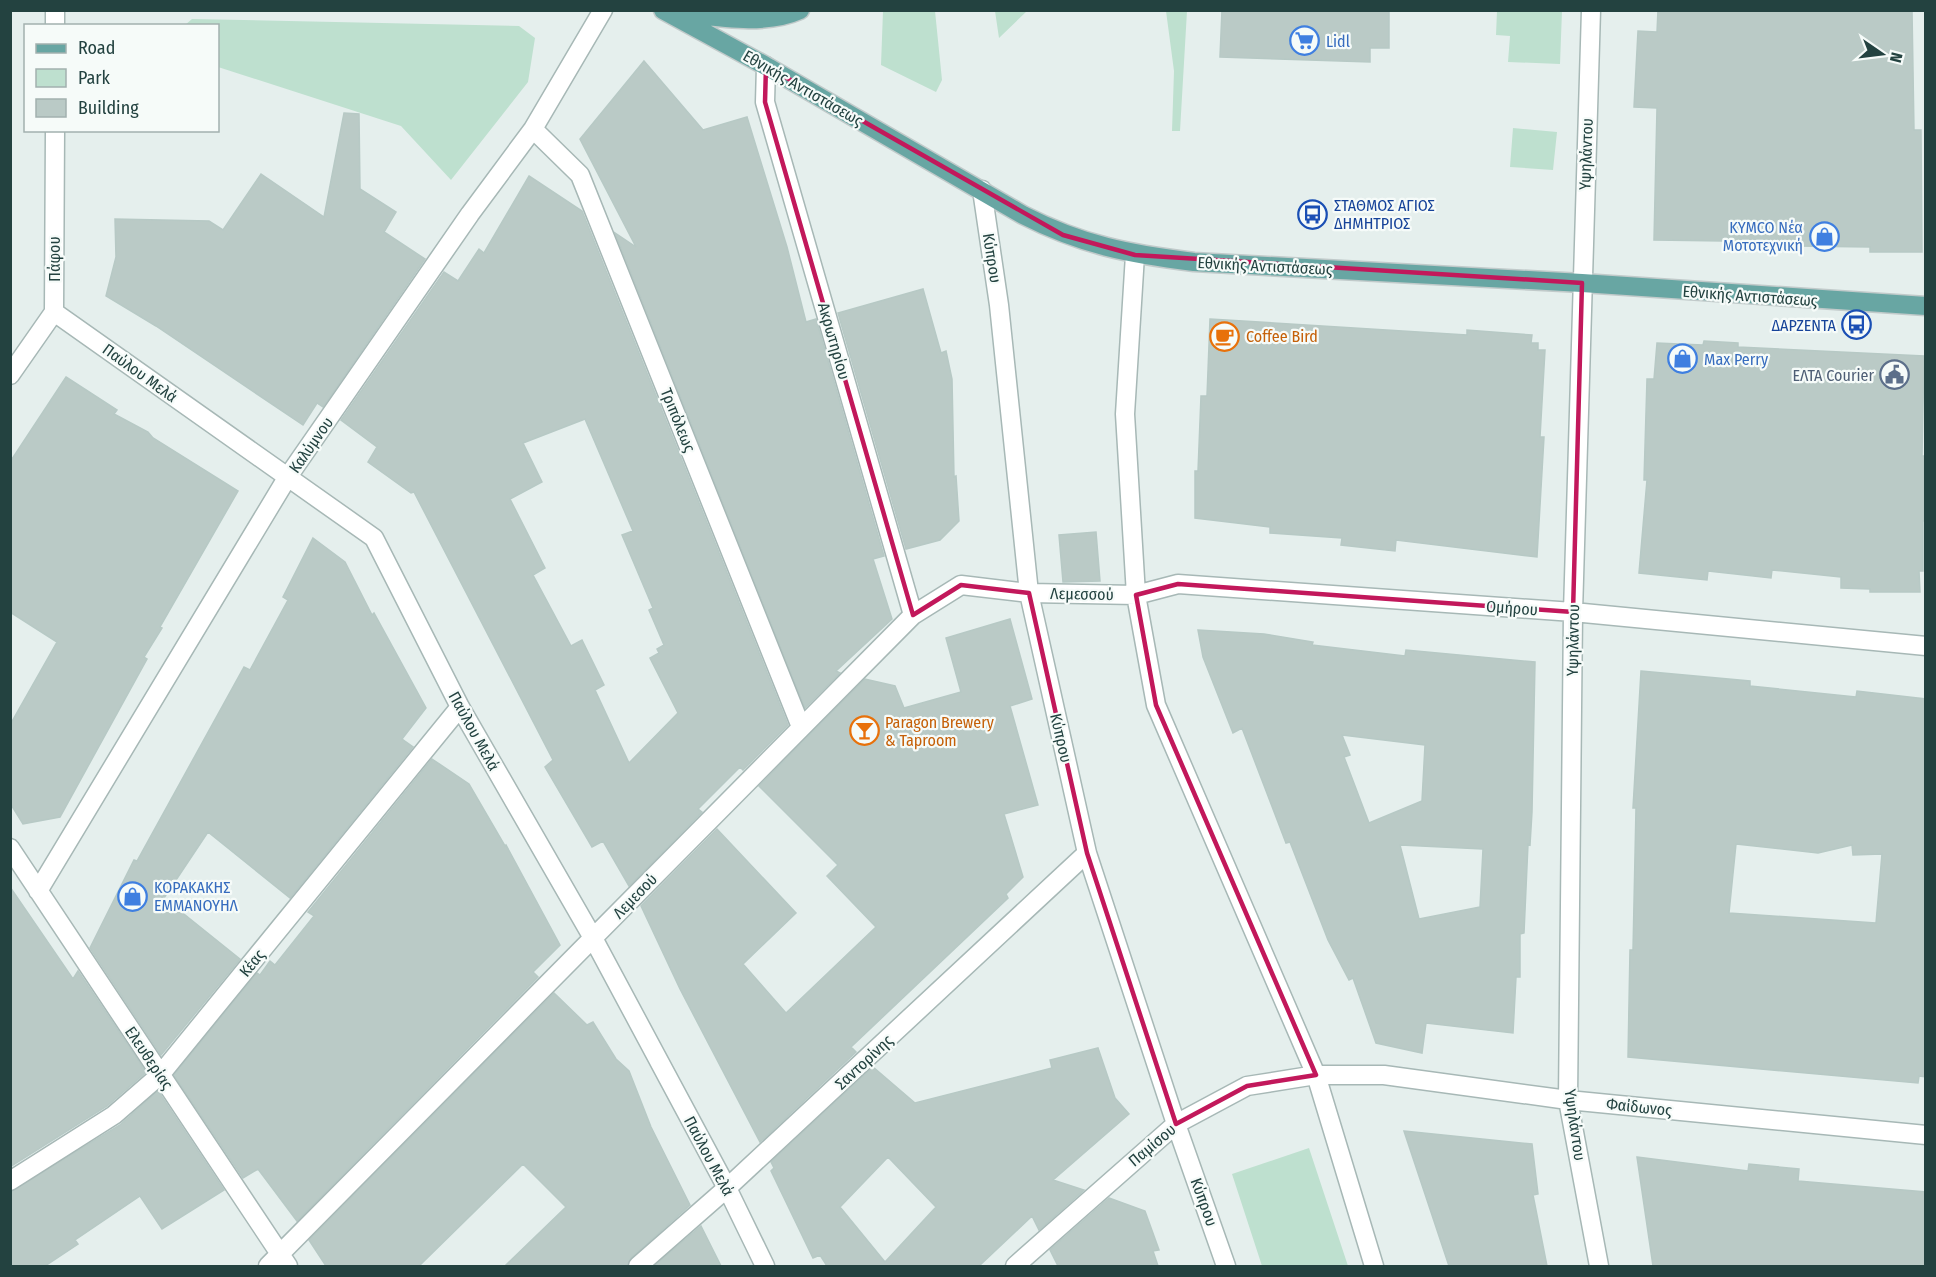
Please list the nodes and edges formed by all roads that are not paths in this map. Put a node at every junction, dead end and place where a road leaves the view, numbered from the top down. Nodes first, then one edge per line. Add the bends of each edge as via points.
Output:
1 (603, 10) edge
2 (800, 10) edge
3 (1591, 10) edge
4 (664, 11) edge
5 (766, 66) junction
6 (533, 129) junction
7 (55, 132) edge
8 (982, 190) junction
9 (1135, 255) junction
10 (1582, 283) junction
11 (1926, 306) edge
12 (54, 312) junction
13 (10, 375) edge
14 (287, 478) junction
15 (1029, 593) junction
16 (1136, 595) junction
17 (1573, 612) junction
18 (913, 615) junction
19 (1926, 646) edge
20 (460, 707) junction
21 (801, 727) junction
22 (10, 848) edge
23 (1087, 853) junction
24 (38, 891) junction
25 (593, 938) junction
26 (160, 1075) junction
27 (1316, 1075) junction
28 (1568, 1100) junction
29 (1176, 1124) junction
30 (1926, 1135) edge
31 (10, 1181) edge
32 (727, 1188) junction
33 (279, 1262) edge
34 (638, 1266) edge
35 (765, 1266) edge
36 (1015, 1266) edge
37 (1226, 1266) edge
38 (1374, 1266) edge
39 (1599, 1266) edge

1 - 6 street, Καλύμνου
2 - 4 main road via 764,18
3 - 10 street, Υψηλάντου
4 - 5 main road, Εθνικής Αντιστάσεως
5 - 8 main road, Εθνικής Αντιστάσεως
5 - 18 street, Ακρωτηρίου via 765,102
6 - 14 street, Καλύμνου
6 - 21 street, Τριπόλεως via 580,176
7 - 12 street, Πάφου
8 - 9 main road, Εθνικής Αντιστάσεως via 1063,235
8 - 15 street, Κύπρου via 999,305
9 - 10 main road, Εθνικής Αντιστάσεως via 1205,263
9 - 16 street via 1125,414
10 - 11 main road, Εθνικής Αντιστάσεως
10 - 17 street, Υψηλάντου
12 - 13 street
12 - 14 street, Παύλου Μελά
14 - 20 street, Παύλου Μελά via 374,538
14 - 24 street, Καλύμνου
15 - 16 street, Λεμεσσού
15 - 18 street, Λεμεσού via 961,585
15 - 23 street, Κύπρου
16 - 17 street, Ομήρου via 1178,584
16 - 27 street via 1156,705
17 - 19 street, Ομήρου
17 - 28 street, Υψηλάντου
18 - 21 street, Λεμεσού
20 - 25 street, Παύλου Μελά
20 - 26 street, Κέας
21 - 25 street, Λεμεσού
22 - 24 street, Ελευθερίας
23 - 29 street, Κύπρου
23 - 32 street, Σαντορίνης
24 - 26 street, Ελευθερίας
25 - 32 street, Παύλου Μελά
25 - 33 street, Λεμεσού
26 - 31 street, Κέας via 114,1115
26 - 33 street, Ελευθερίας
27 - 28 street, Φαίδωνος via 1384,1076
27 - 29 street, Παμίσου via 1247,1086
27 - 38 street
28 - 30 street, Φαίδωνος
28 - 39 street, Υψηλάντου
29 - 36 street, Παμίσου
29 - 37 street, Κύπρου
32 - 34 street, Σαντορίνης
32 - 35 street, Παύλου Μελά

